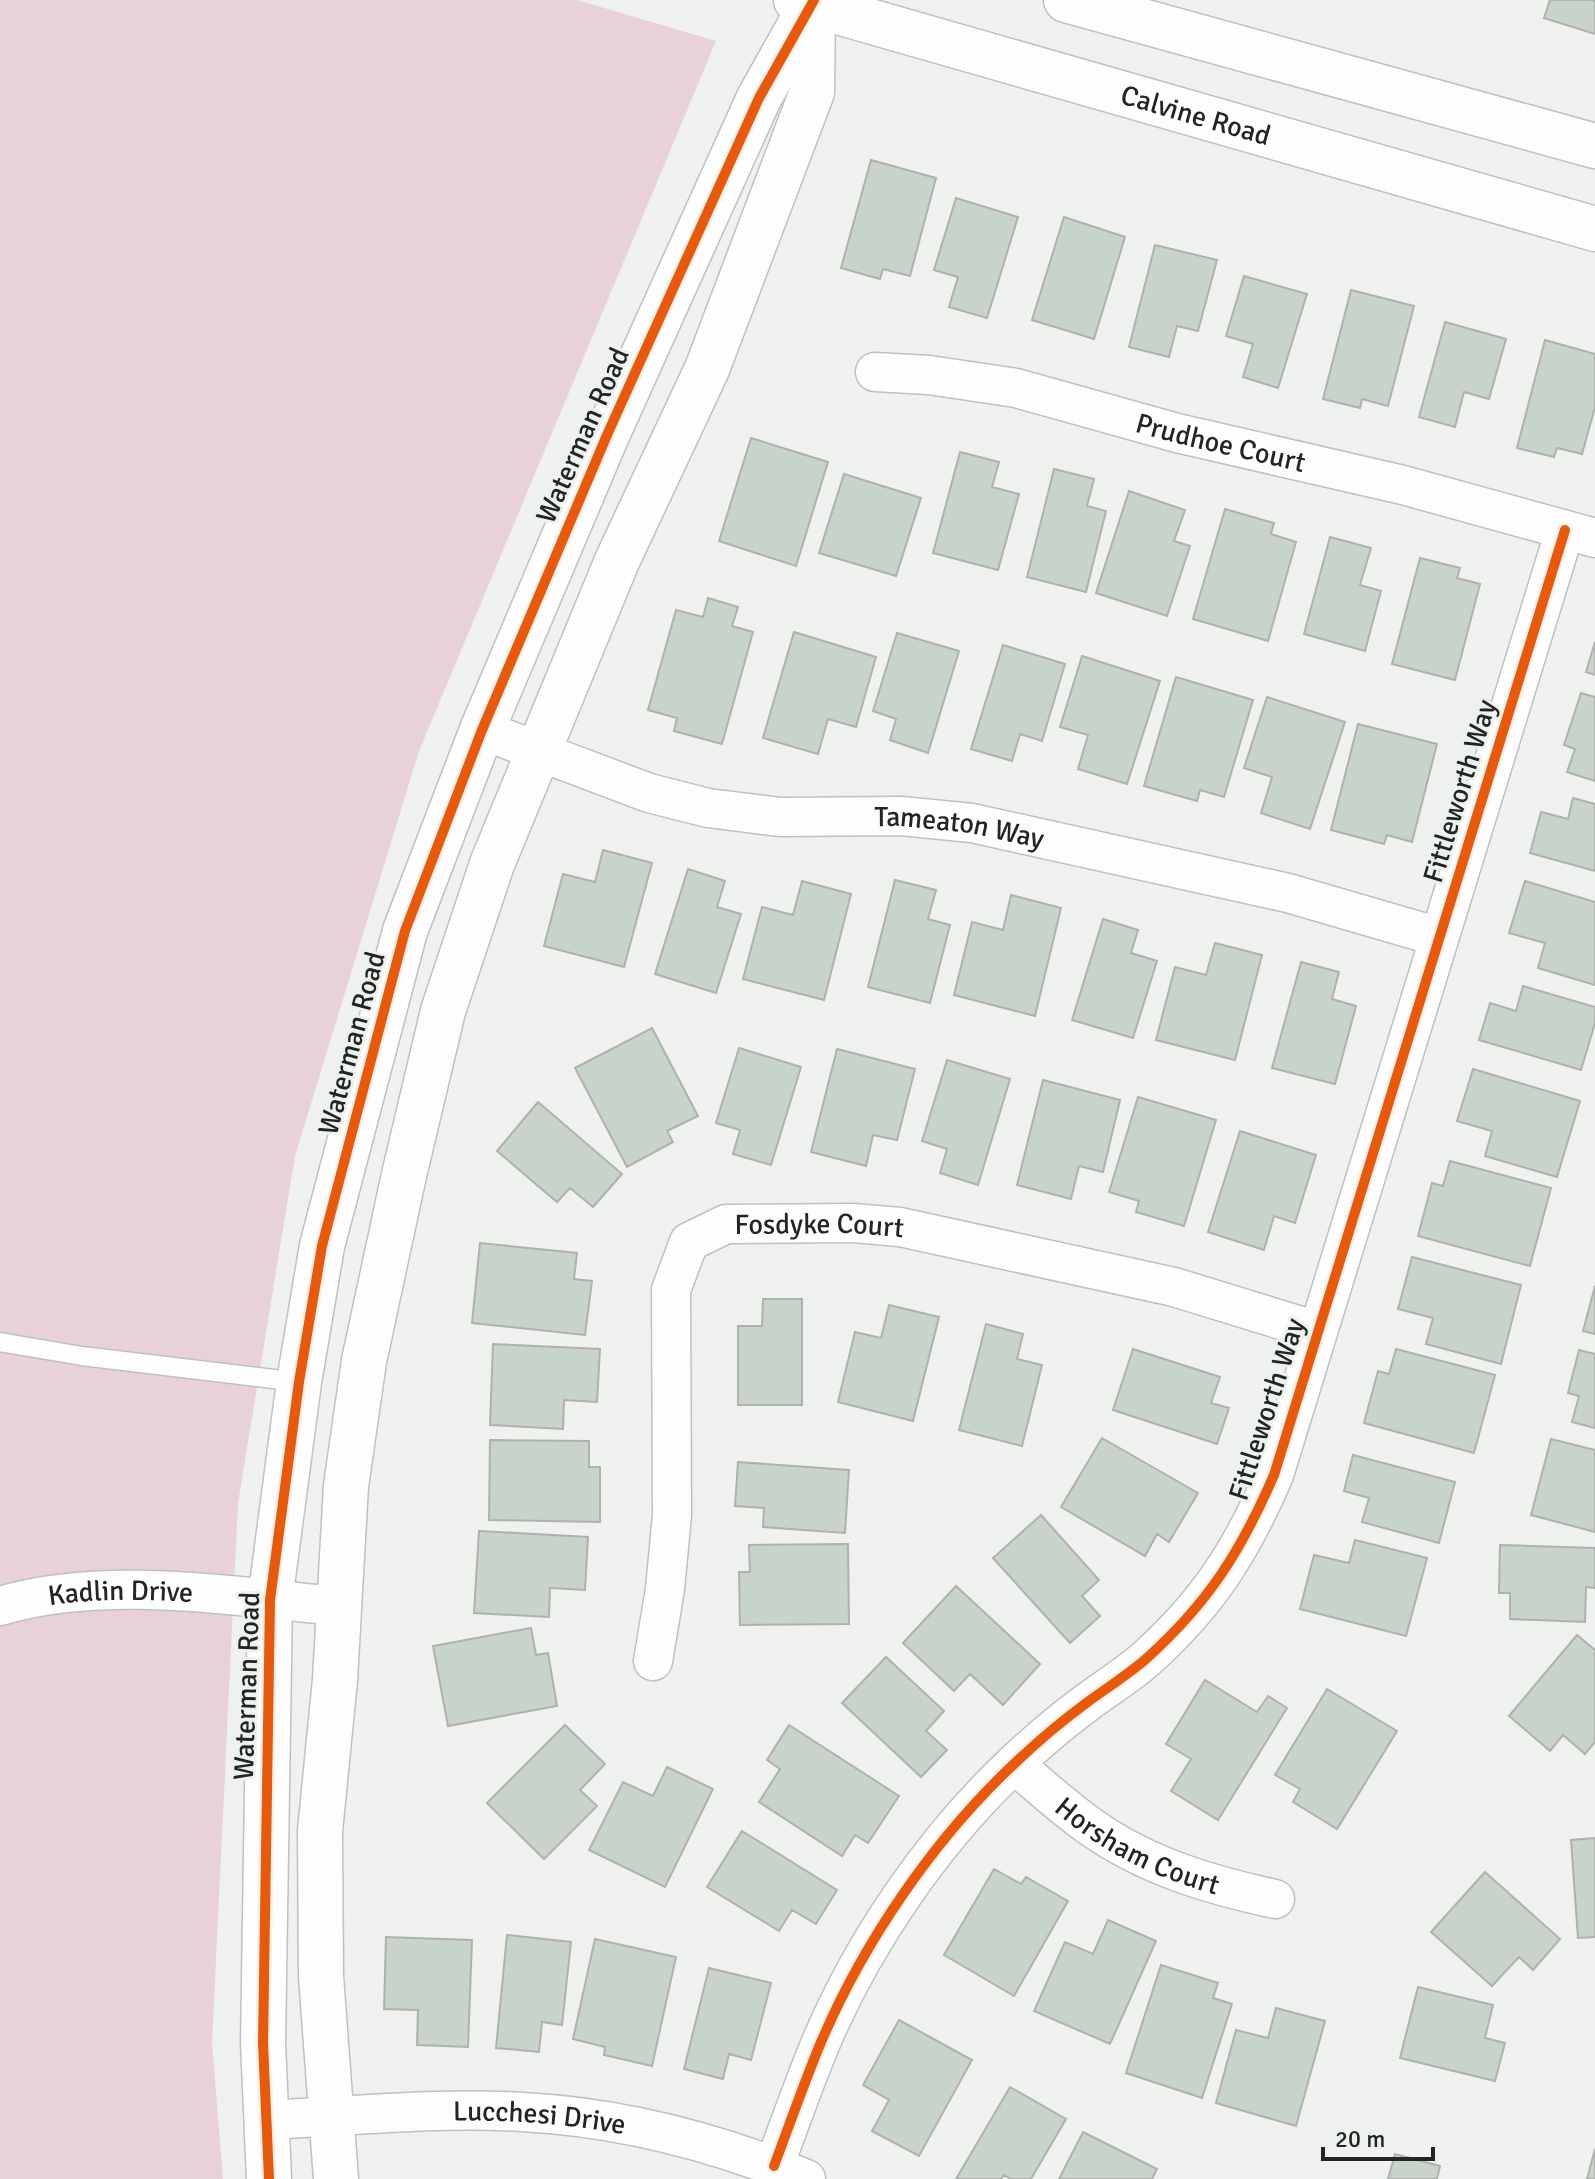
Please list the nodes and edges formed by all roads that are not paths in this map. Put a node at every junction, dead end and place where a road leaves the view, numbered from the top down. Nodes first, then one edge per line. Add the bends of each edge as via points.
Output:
1 (1066, 0) edge
2 (808, 2) edge
3 (1595, 146) edge
4 (1595, 229) edge
5 (875, 372) dead end
6 (1580, 534) edge
7 (482, 730) junction
8 (538, 752) junction
9 (1439, 937) junction
10 (1317, 1331) junction
11 (0, 1342) edge
12 (299, 1382) junction
13 (270, 1600) junction
14 (0, 1606) edge
15 (337, 1606) junction
16 (653, 1661) dead end
17 (1014, 1764) junction
18 (1275, 1899) dead end
19 (332, 2117) junction
20 (266, 2120) junction
21 (790, 2172) edge
22 (269, 2179) edge
23 (336, 2179) edge

1 - 3 street
2 - 4 street, Calvine Road
2 - 7 street, Waterman Road via 752,112 588,478
2 - 8 street via 812,92 707,369 617,561
5 - 6 street, Prudhoe Court via 1016,388
6 - 9 street, Fittleworth Way
7 - 8 street, Tameaton Way
7 - 12 street, Waterman Road via 405,931 322,1246
8 - 9 street, Tameaton Way via 649,793 708,808 780,817 901,816 972,823 1288,893
8 - 15 street via 492,864 443,1011 364,1361 346,1486
9 - 10 street, Fittleworth Way
10 - 16 street, Fosdyke Court via 1174,1287 900,1227 726,1224 689,1242 671,1290 672,1515
10 - 17 street, Fittleworth Way via 1274,1475 1228,1568 1146,1660
11 - 12 lane
12 - 13 street, Waterman Road
13 - 14 street, Kadlin Drive via 152,1590 85,1592
13 - 15 street, Kadlin Drive
13 - 20 street, Waterman Road
15 - 19 street via 320,1831 321,1976
17 - 18 street, Horsham Court via 1092,1828 1150,1861 1209,1884
17 - 21 street, Fittleworth Way via 941,1843 859,1965 820,2044
19 - 20 street, Lucchesi Drive
19 - 21 street, Lucchesi Drive via 493,2111 596,2120 697,2140
19 - 23 street
20 - 22 street, Waterman Road

